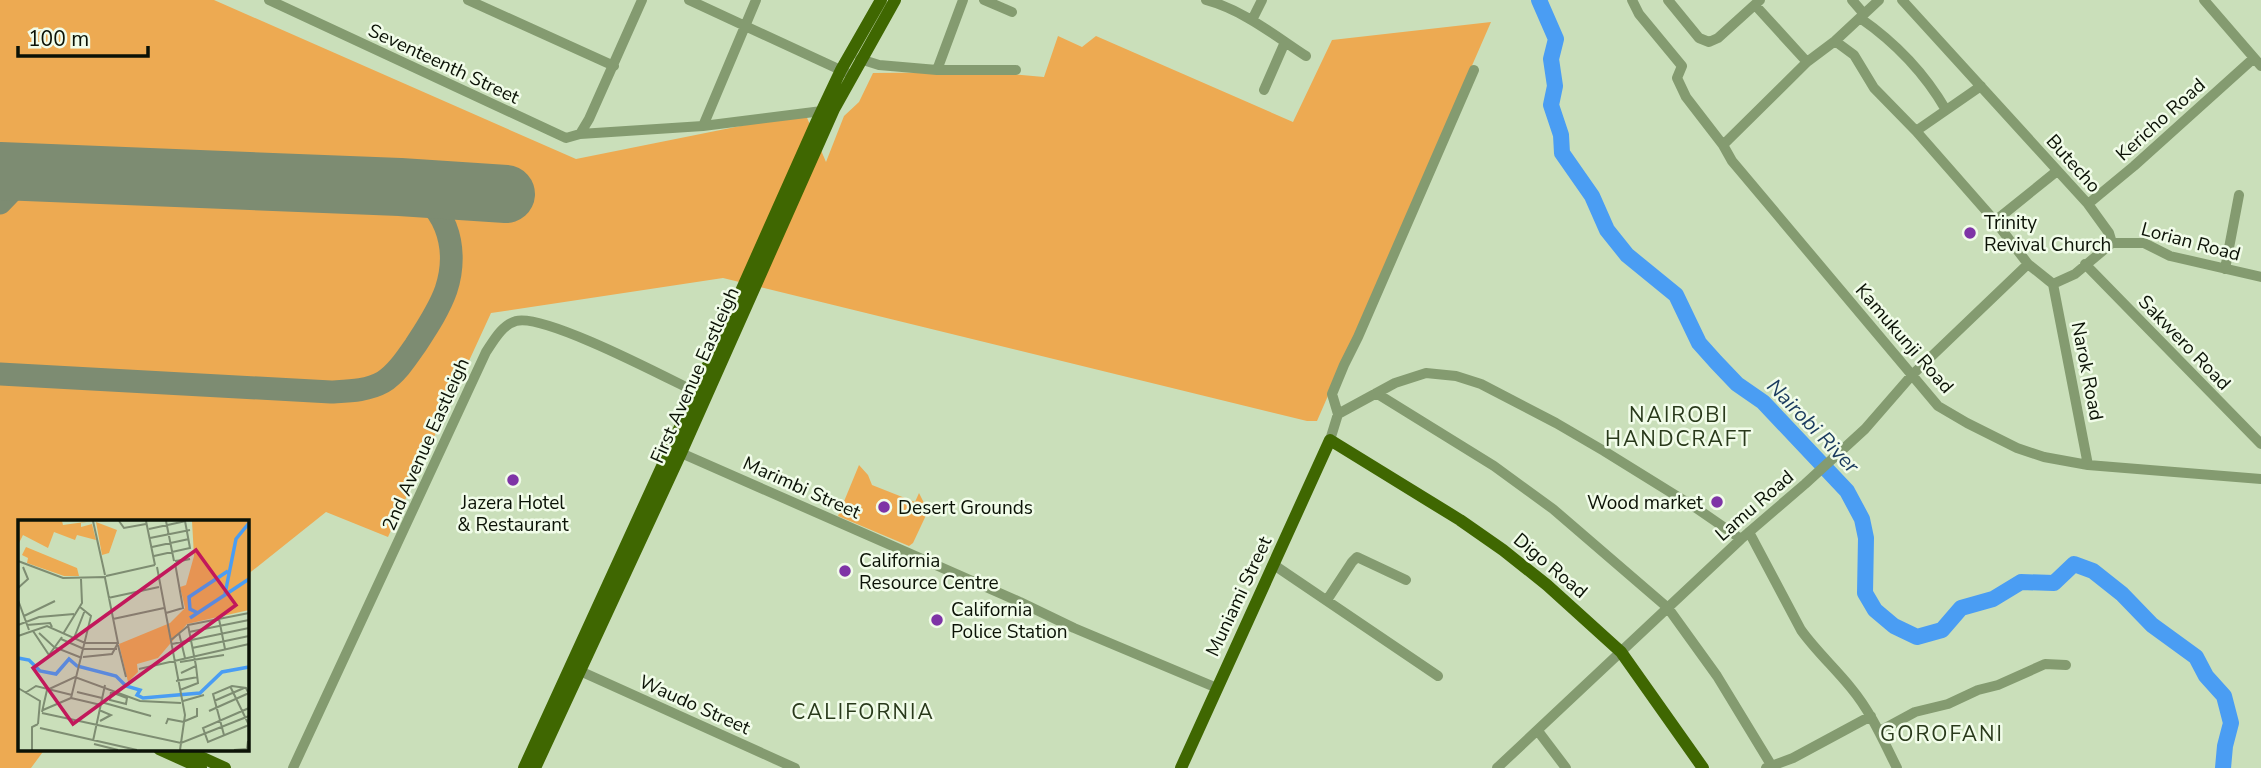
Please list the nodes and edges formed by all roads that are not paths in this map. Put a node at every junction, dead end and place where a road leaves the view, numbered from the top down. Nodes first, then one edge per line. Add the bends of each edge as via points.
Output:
1 (269, 0) edge
2 (468, 0) edge
3 (642, 0) edge
4 (689, 0) edge
5 (755, 0) edge
6 (881, 0) edge
7 (895, 0) edge
8 (963, 0) edge
9 (984, 0) edge
10 (1206, 0) edge
11 (1262, 0) edge
12 (1632, 0) edge
13 (1668, 0) edge
14 (1852, 0) edge
15 (1879, 0) edge
16 (1902, 0) edge
17 (2204, 0) edge
18 (1758, 3) edge
19 (1012, 12) dead end
20 (1862, 16) junction
21 (1252, 20) junction
22 (744, 25) junction
23 (1835, 41) junction
24 (1285, 42) junction
25 (1306, 56) dead end
26 (860, 60) junction
27 (1807, 62) junction
28 (2258, 62) edge
29 (614, 66) junction
30 (937, 70) junction
31 (1016, 70) dead end
32 (1474, 70) dead end
33 (846, 73) junction
34 (1981, 86) junction
35 (1265, 90) dead end
36 (1946, 110) junction
37 (821, 111) junction
38 (704, 126) junction
39 (1916, 131) junction
40 (580, 134) junction
41 (1723, 145) junction
42 (2057, 171) junction
43 (2239, 195) dead end
44 (2088, 204) junction
45 (1995, 221) junction
46 (2112, 243) junction
47 (2028, 264) junction
48 (2085, 264) junction
49 (2225, 269) junction
50 (2261, 277) edge
51 (2053, 284) junction
52 (1912, 375) junction
53 (696, 392) junction
54 (1376, 393) junction
55 (1338, 414) junction
56 (1329, 440) junction
57 (2261, 444) edge
58 (681, 453) junction
59 (2088, 465) junction
60 (2261, 479) edge
61 (1745, 536) junction
62 (1275, 565) junction
63 (1406, 580) dead end
64 (1327, 600) junction
65 (1668, 608) junction
66 (1620, 652) junction
67 (2066, 665) dead end
68 (580, 671) junction
69 (1438, 676) dead end
70 (1217, 688) junction
71 (1871, 716) junction
72 (1538, 731) junction
73 (1880, 731) junction
74 (161, 750) edge
75 (185, 750) edge
76 (1700, 767) edge
77 (1770, 767) edge
78 (201, 768) edge
79 (225, 768) edge
80 (293, 768) edge
81 (524, 768) edge
82 (535, 768) edge
83 (795, 768) edge
84 (1181, 768) edge
85 (1497, 768) edge
86 (1566, 768) edge
87 (1897, 768) edge

1 - 40 street, Seventeenth Street via 566,138
2 - 29 street
3 - 29 street
4 - 22 street
5 - 22 street
6 - 33 main road, First Avenue Eastleigh
7 - 26 main road, First Avenue Eastleigh
8 - 30 street
9 - 19 street
10 - 21 street
11 - 21 street
12 - 41 street, Kamukunji Road via 1682,66 1677,78 1686,97
13 - 18 street via 1699,38 1709,42
14 - 20 street
15 - 20 street
16 - 34 street, Butecho
17 - 28 street
18 - 27 street
20 - 23 street
20 - 36 street via 1899,48 1930,83
21 - 24 street
22 - 33 street
22 - 38 street
23 - 27 street
23 - 39 street via 1854,55 1874,89
24 - 25 street
24 - 35 street
26 - 30 street
26 - 33 main road, First Avenue Eastleigh
27 - 41 street
28 - 44 street, Kericho Road
29 - 40 street
30 - 31 street
32 - 55 street via 1332,394
33 - 37 main road, First Avenue Eastleigh
33 - 58 main road, First Avenue Eastleigh
34 - 36 street
34 - 42 street, Butecho
36 - 39 street
37 - 38 street, Seventeenth Street
37 - 53 main road, First Avenue Eastleigh
38 - 40 street, Seventeenth Street
39 - 45 street
41 - 52 street, Kamukunji Road
42 - 44 street, Butecho
42 - 45 street
43 - 49 street
44 - 46 street, Butecho
45 - 47 street
46 - 48 street
46 - 49 street, Lorian Road via 2144,243 2170,256
47 - 51 street
47 - 52 street, Lamu Road
48 - 51 street
48 - 57 street, Sakwero Road
49 - 50 street, Lorian Road
51 - 59 street, Narok Road
52 - 59 street, Kamukunji Road via 1938,406 1966,424 2017,448
52 - 61 street, Lamu Road via 1865,429
53 - 80 street, 2nd Avenue Eastleigh via 595,343 541,323 524,320 507,325 486,352
53 - 81 main road, First Avenue Eastleigh
54 - 55 street
54 - 61 street via 1426,373 1481,384 1556,423
54 - 65 street via 1553,509
55 - 56 street
56 - 62 main road, Muniami Street
56 - 66 main road, Digo Road via 1503,550
58 - 68 main road, First Avenue Eastleigh
58 - 70 street, Marimbi Street
59 - 60 street, Kamukunji Road
61 - 65 street, Lamu Road
61 - 71 street via 1801,629
62 - 64 street
62 - 70 main road, Muniami Street
63 - 64 street via 1357,557
64 - 69 street
65 - 66 street, Lamu Road
65 - 77 street via 1717,676
66 - 72 street, Lamu Road
66 - 76 main road, Digo Road
67 - 73 street via 2045,664 1948,704 1915,712
68 - 82 main road, First Avenue Eastleigh
68 - 83 street, Waudo Street
70 - 84 main road, Muniami Street
71 - 73 street
71 - 77 street
72 - 85 street, Lamu Road
72 - 86 street
73 - 87 street
74 - 78 main road
75 - 79 main road

